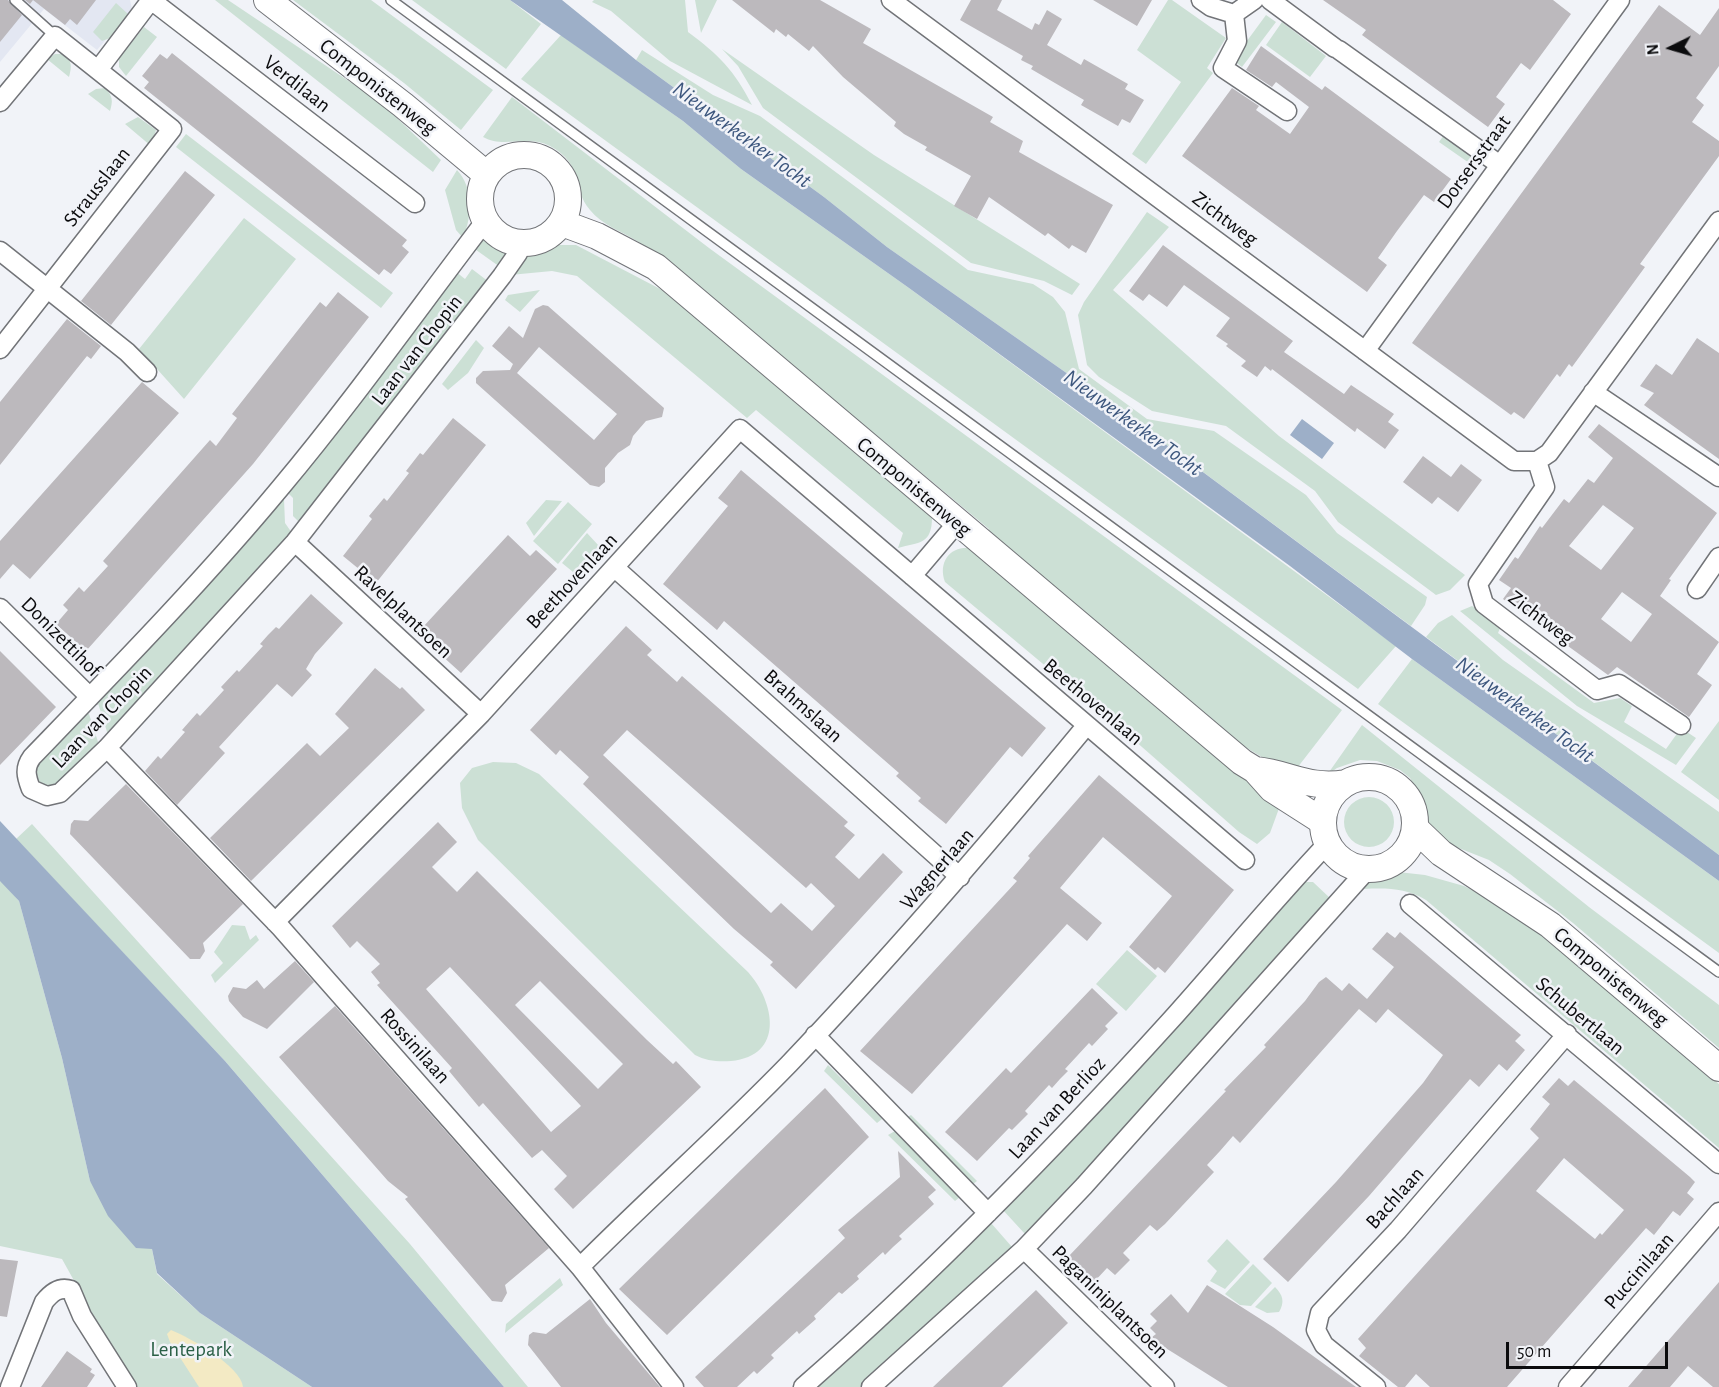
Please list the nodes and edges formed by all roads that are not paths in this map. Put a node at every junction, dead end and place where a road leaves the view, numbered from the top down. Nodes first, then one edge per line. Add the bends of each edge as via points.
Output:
1 (15, 0) edge
2 (151, 0) edge
3 (267, 0) edge
4 (391, 0) edge
5 (891, 0) edge
6 (1201, 0) edge
7 (1254, 0) edge
8 (1270, 0) edge
9 (1620, 0) edge
10 (1234, 14) junction
11 (55, 36) junction
12 (98, 70) junction
13 (0, 102) edge
14 (1287, 111) dead end
15 (1500, 165) junction
16 (487, 176) junction
17 (415, 203) dead end
18 (486, 220) junction
19 (1719, 221) edge
20 (562, 223) junction
21 (514, 242) junction
22 (0, 251) edge
23 (46, 288) junction
24 (0, 349) edge
25 (1365, 351) junction
26 (147, 372) dead end
27 (1593, 392) junction
28 (1537, 460) junction
29 (1719, 477) edge
30 (957, 523) junction
31 (295, 542) junction
32 (1719, 557) edge
33 (615, 568) junction
34 (912, 576) junction
35 (1697, 589) dead end
36 (0, 608) edge
37 (90, 698) junction
38 (480, 714) junction
39 (1681, 725) dead end
40 (1086, 726) junction
41 (107, 748) junction
42 (1255, 770) junction
43 (1346, 783) junction
44 (1416, 829) junction
45 (1325, 832) junction
46 (1401, 858) junction
47 (1245, 860) dead end
48 (1367, 870) junction
49 (960, 877) junction
50 (1499, 890) junction
51 (1410, 904) dead end
52 (275, 922) junction
53 (1719, 972) edge
54 (1567, 1034) junction
55 (815, 1035) junction
56 (1719, 1068) edge
57 (1719, 1164) edge
58 (1719, 1212) edge
59 (988, 1213) junction
60 (1024, 1249) junction
61 (580, 1267) junction
62 (10, 1387) edge
63 (127, 1387) edge
64 (674, 1387) edge
65 (803, 1387) edge
66 (871, 1387) edge
67 (1165, 1387) edge
68 (1376, 1387) edge
69 (1568, 1387) edge

1 - 11 lane
2 - 12 street
2 - 17 street, Verdilaan
3 - 16 main road, Componistenweg
4 - 53 lane
5 - 25 street, Zichtweg
6 - 10 street
7 - 10 street
8 - 15 street
9 - 15 street, Dorsersstraat
10 - 14 street via 1237,40 1223,68
11 - 12 street, Strausslaan
11 - 13 street
12 - 23 street, Strausslaan via 172,129
15 - 25 street, Dorsersstraat
16 - 18 main road via 480,198
16 - 20 main road via 508,158 535,156 548,161 565,182 568,203
18 - 21 main road via 493,230
18 - 37 street, Laan van Chopin via 280,489
19 - 27 street
20 - 21 main road via 541,240
20 - 30 main road, Componistenweg via 597,236 656,267
21 - 31 street, Laan van Chopin via 518,253 502,276
22 - 23 street
23 - 24 street, Strausslaan
23 - 26 street
25 - 28 street, Zichtweg via 1514,461
27 - 28 street via 1550,453
27 - 29 street
28 - 39 street, Zichtweg via 1545,487 1478,584 1484,604 1597,690 1619,684
30 - 34 street
30 - 42 main road, Componistenweg
31 - 38 street, Ravelplantsoen
31 - 41 street, Laan van Chopin
32 - 35 street
33 - 34 street, Beethovenlaan via 740,429
33 - 38 street, Beethovenlaan
33 - 49 street, Brahmslaan
34 - 40 street, Beethovenlaan
36 - 37 street, Donizettihof
37 - 41 street, Laan van Chopin via 27,765 31,789 47,796 60,793
38 - 52 street, Beethovenlaan
40 - 47 street, Beethovenlaan
40 - 49 street, Wagnerlaan
41 - 52 street, Rossinilaan
42 - 43 main road, Componistenweg via 1324,786
42 - 45 main road, Componistenweg
43 - 44 main road via 1362,777 1395,784 1411,804
43 - 45 main road via 1330,799
44 - 46 main road
44 - 50 main road, Componistenweg via 1441,853
45 - 48 main road via 1336,857
45 - 59 street, Laan van Berlioz via 1168,1022
46 - 48 main road via 1385,868
46 - 50 main road, Componistenweg via 1426,862
48 - 60 street
49 - 55 street, Wagnerlaan
50 - 56 main road, Componistenweg via 1550,925
51 - 54 street, Schubertlaan
52 - 61 street, Rossinilaan
54 - 57 street, Schubertlaan
54 - 68 street, Bachlaan via 1406,1221 1320,1313 1316,1330 1324,1345
55 - 59 street
55 - 61 street, Wagnerlaan
58 - 69 street, Puccinilaan
59 - 65 street, Laan van Berlioz
60 - 66 street
60 - 67 street, Paganiniplantsoen
61 - 64 street, Rossinilaan
62 - 63 street via 44,1302 54,1292 66,1289 71,1290 82,1316

